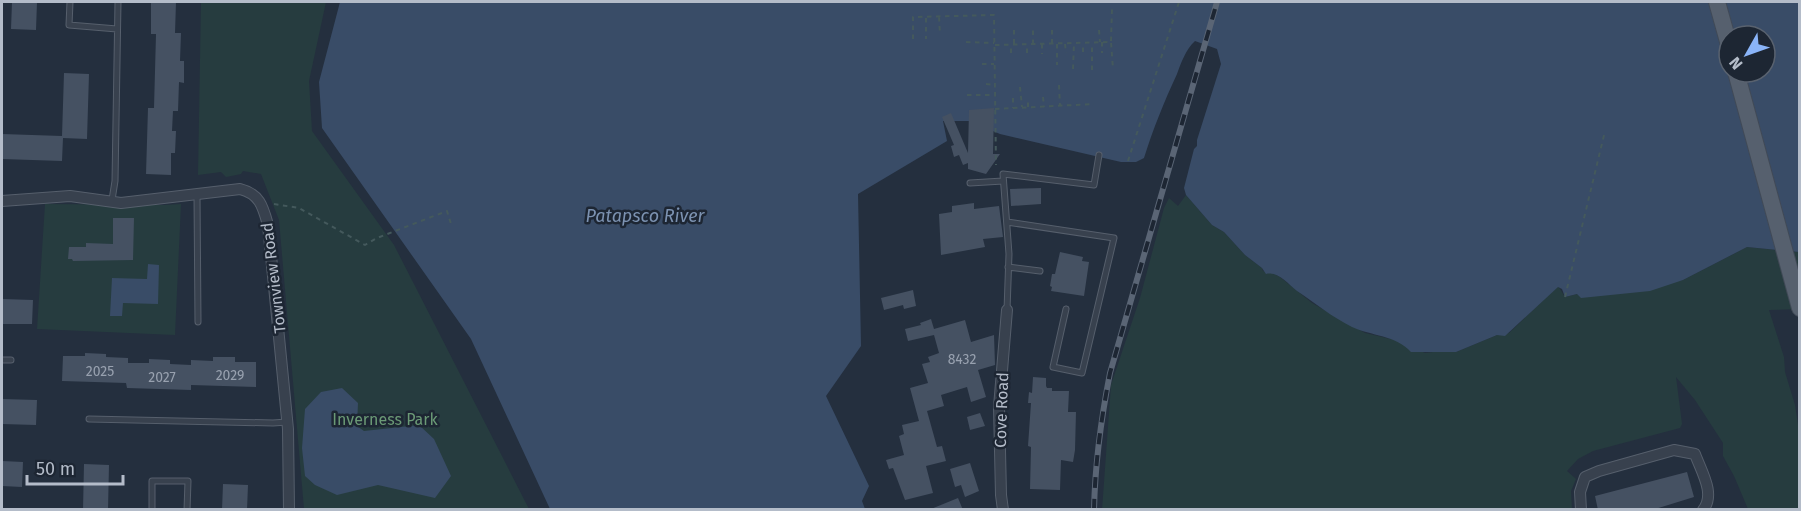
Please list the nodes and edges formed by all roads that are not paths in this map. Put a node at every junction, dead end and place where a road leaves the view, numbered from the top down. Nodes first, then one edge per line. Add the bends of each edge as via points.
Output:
1 (70, 2) edge
2 (118, 2) edge
3 (1717, 2) edge
4 (1723, 24) edge
5 (117, 28) junction
6 (1739, 84) edge
7 (1099, 155) dead end
8 (1003, 181) junction
9 (970, 183) dead end
10 (197, 194) junction
11 (112, 200) junction
12 (2, 201) edge
13 (1007, 222) junction
14 (1008, 267) junction
15 (1040, 271) dead end
16 (1800, 308) edge
17 (1066, 309) dead end
18 (1007, 310) joint
19 (198, 322) dead end
20 (2, 360) edge
21 (11, 360) dead end
22 (88, 419) dead end
23 (287, 422) junction
24 (152, 510) edge
25 (187, 510) edge
26 (289, 510) edge
27 (1003, 510) edge
28 (1581, 510) edge
29 (1703, 510) edge

1 - 5 lane via 69,25
2 - 5 lane
3 - 4 main road
5 - 11 lane via 116,181
6 - 16 main road
7 - 8 lane via 1094,185 1003,174
8 - 9 lane
8 - 13 lane
10 - 11 street, Townview Road via 121,203
10 - 19 lane
10 - 23 street, Townview Road via 240,189 249,191 261,202 268,225
11 - 12 street, Townview Road via 70,196
13 - 14 lane
13 - 17 lane via 1114,238 1082,373 1053,367
14 - 15 lane
14 - 18 lane
18 - 27 street, Cove Road via 999,407
20 - 21 lane
22 - 23 lane
23 - 26 street, Townview Road
24 - 25 lane via 152,481 188,481
28 - 29 street via 1580,492 1585,477 1674,450 1695,454 1709,491

